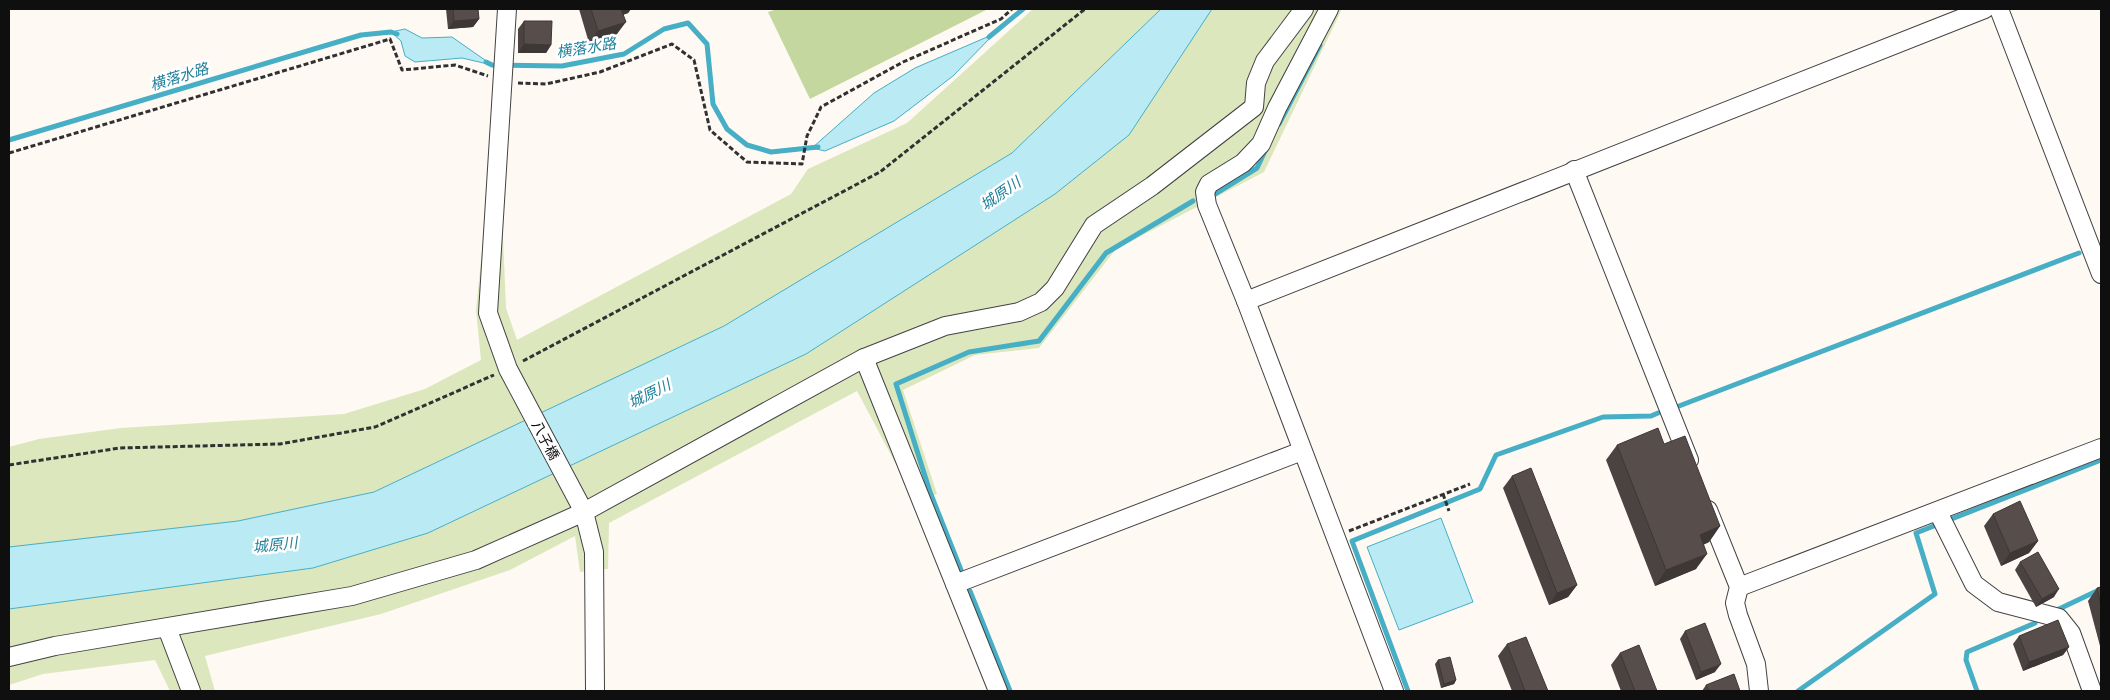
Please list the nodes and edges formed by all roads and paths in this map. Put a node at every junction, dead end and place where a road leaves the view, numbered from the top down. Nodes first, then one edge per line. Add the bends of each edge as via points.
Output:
1 (507, 9) edge
2 (1012, 9) edge
3 (1085, 9) edge
4 (1304, 9) edge
5 (1329, 9) edge
6 (1986, 9) edge
7 (1999, 9) edge
8 (504, 82) junction
9 (1254, 106) junction
10 (1276, 108) junction
11 (9, 153) edge
12 (1574, 170) junction
13 (2101, 274) edge
14 (1246, 301) junction
15 (864, 358) junction
16 (508, 369) junction
17 (2101, 448) edge
18 (1302, 451) junction
19 (9, 465) edge
20 (1695, 476) edge
21 (1470, 484) dead end
22 (1443, 494) junction
23 (1702, 495) edge
24 (1449, 511) dead end
25 (584, 512) junction
26 (1938, 512) junction
27 (1334, 537) junction
28 (955, 584) junction
29 (1739, 587) junction
30 (167, 628) junction
31 (9, 657) edge
32 (190, 691) edge
33 (595, 691) edge
34 (998, 691) edge
35 (1394, 691) edge
36 (1759, 691) edge
37 (2092, 691) edge

1 - 8 street, 八子橋
2 - 8 path via 1001,19 903,62 821,107 807,136 802,164 747,162 710,130 694,60 672,44 600,72 546,84
3 - 16 path via 880,172
4 - 9 street via 1265,61 1256,83
5 - 10 street
6 - 12 street
7 - 13 street
8 - 11 path via 455,65 402,70 390,39
8 - 16 street, 八子橋 via 488,313
9 - 10 street
9 - 15 street via 1152,186 1094,225 1055,288 1041,302 1019,312 945,326
10 - 14 street via 1262,144 1243,163 1210,184 1205,192 1207,205
12 - 14 street
12 - 20 street
14 - 18 street
15 - 25 street
15 - 28 street
16 - 19 path via 375,427 280,444 120,448
16 - 25 street, 八子橋
17 - 26 street
18 - 27 street
18 - 28 street
21 - 22 path
22 - 24 path
22 - 27 path
23 - 29 street
25 - 30 street via 476,560 352,596
25 - 33 street, 八子橋 via 594,552
26 - 29 street
26 - 37 street via 1974,584 1998,602 2059,618 2071,633
27 - 35 street
28 - 34 street
29 - 36 street via 1735,603 1756,664
30 - 31 street via 55,646
30 - 32 street

